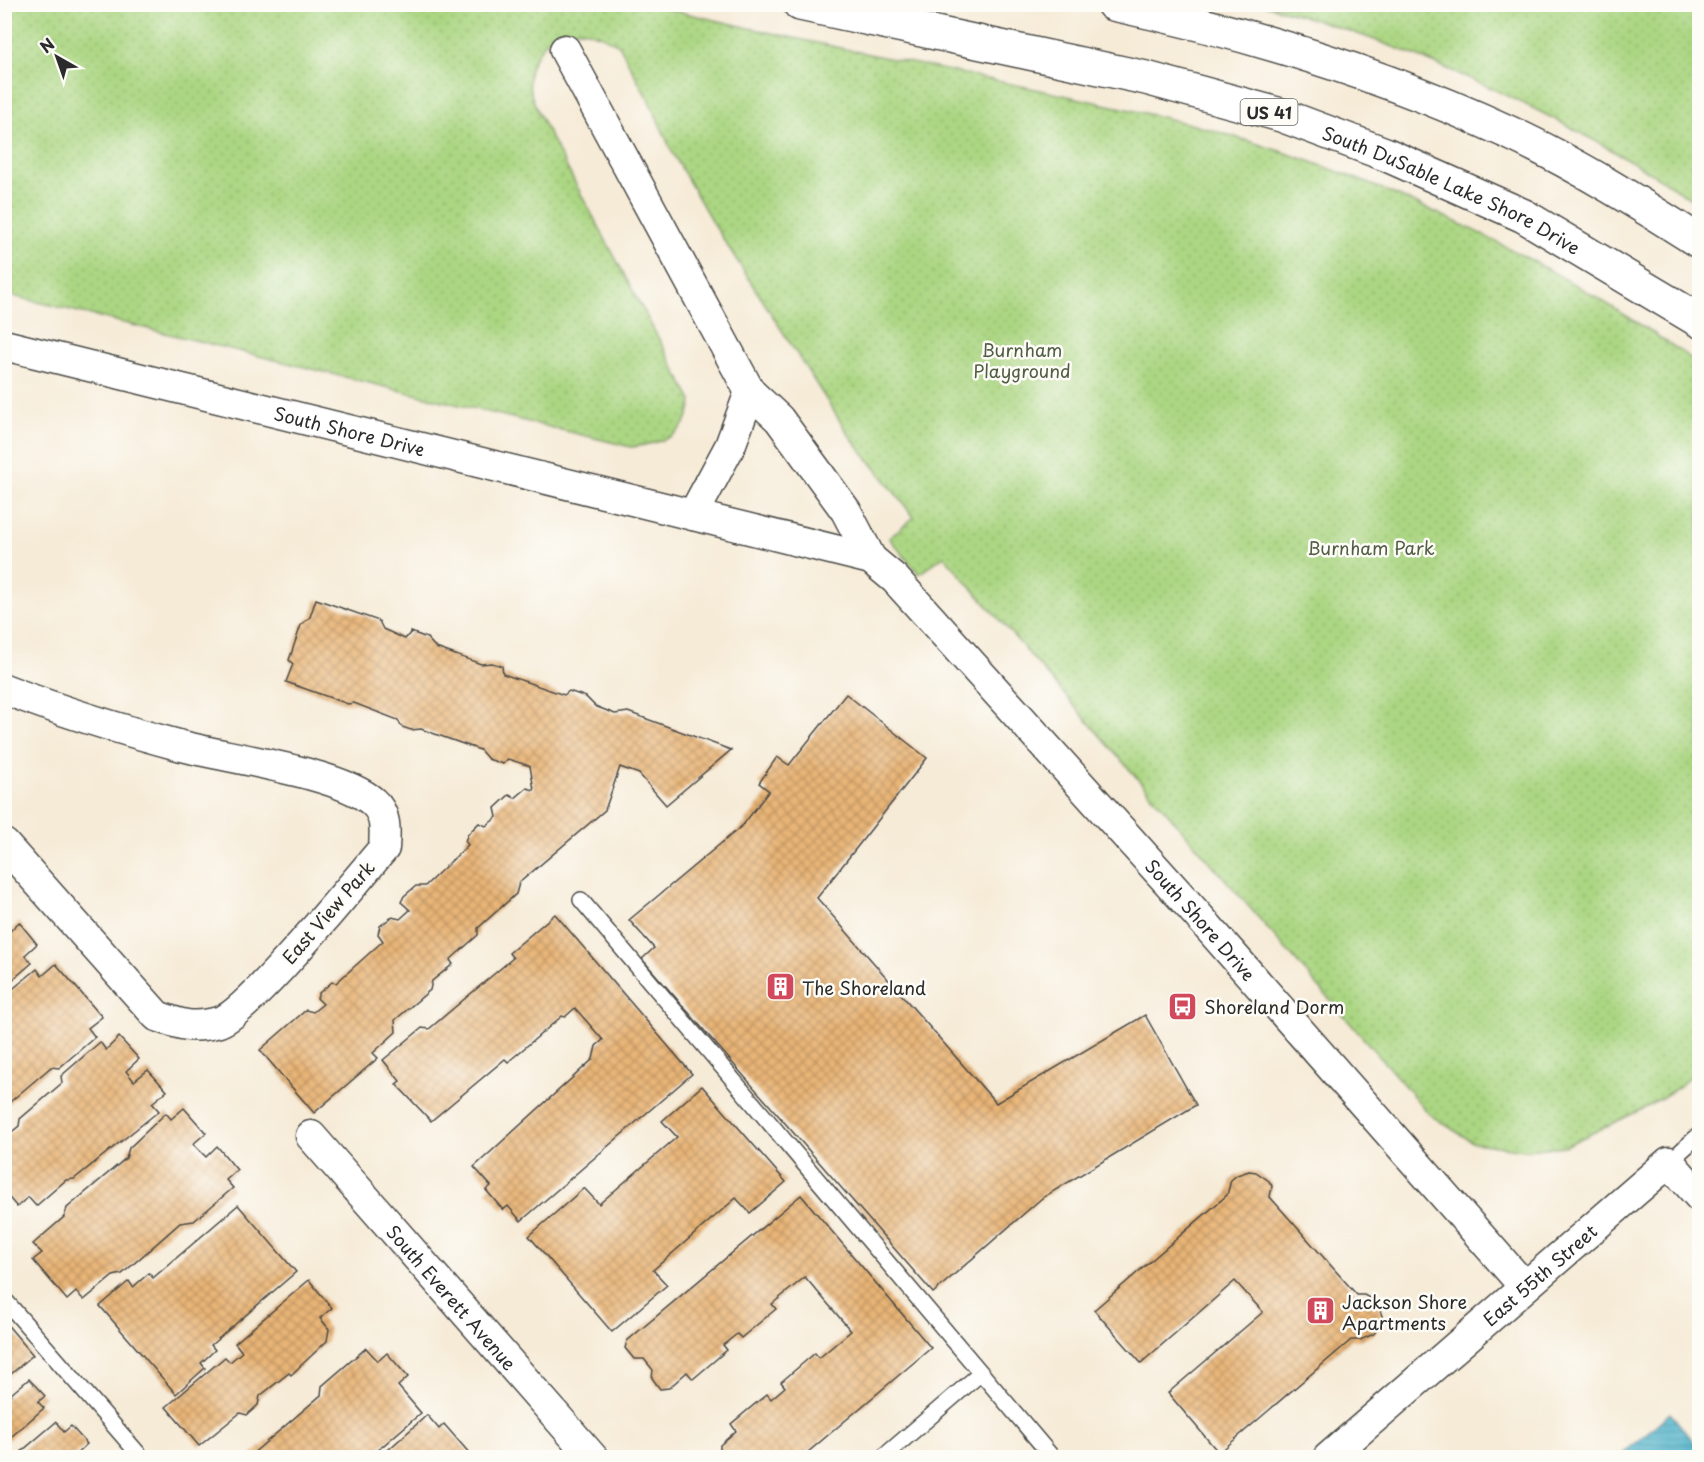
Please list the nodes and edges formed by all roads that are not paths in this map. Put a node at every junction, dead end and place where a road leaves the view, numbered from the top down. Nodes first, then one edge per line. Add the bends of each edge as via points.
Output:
1 (800, 4) edge
2 (1113, 4) edge
3 (565, 50) dead end
4 (1700, 242) edge
5 (1700, 321) edge
6 (4, 345) edge
7 (750, 392) junction
8 (693, 515) junction
9 (871, 560) junction
10 (4, 689) edge
11 (4, 844) edge
12 (581, 900) dead end
13 (1700, 1134) edge
14 (311, 1136) dead end
15 (1669, 1162) junction
16 (1700, 1197) edge
17 (1524, 1286) junction
18 (4, 1299) edge
19 (981, 1373) junction
20 (142, 1458) edge
21 (593, 1458) edge
22 (882, 1458) edge
23 (1053, 1458) edge
24 (1328, 1458) edge

1 - 5 highway, South DuSable Lake Shore Drive / US 41 via 1146,78 1281,115 1385,154 1524,216
2 - 4 highway via 1204,24 1379,78 1512,133
3 - 7 street, South Shore Drive
6 - 8 street, South Shore Drive
7 - 8 street via 730,446
7 - 9 street, South Shore Drive via 779,419 846,511
8 - 9 street, South Shore Drive
9 - 17 street, South Shore Drive via 895,579 1194,911
10 - 11 street, East View Park via 69,715 344,784 374,802 385,822 384,848 252,998 222,1022 189,1027 157,1016
12 - 19 lane
13 - 15 lane
14 - 21 street, South Everett Avenue
15 - 16 street
15 - 17 street, East 55th Street
17 - 24 street, East 55th Street
18 - 20 lane
19 - 22 lane
19 - 23 lane

